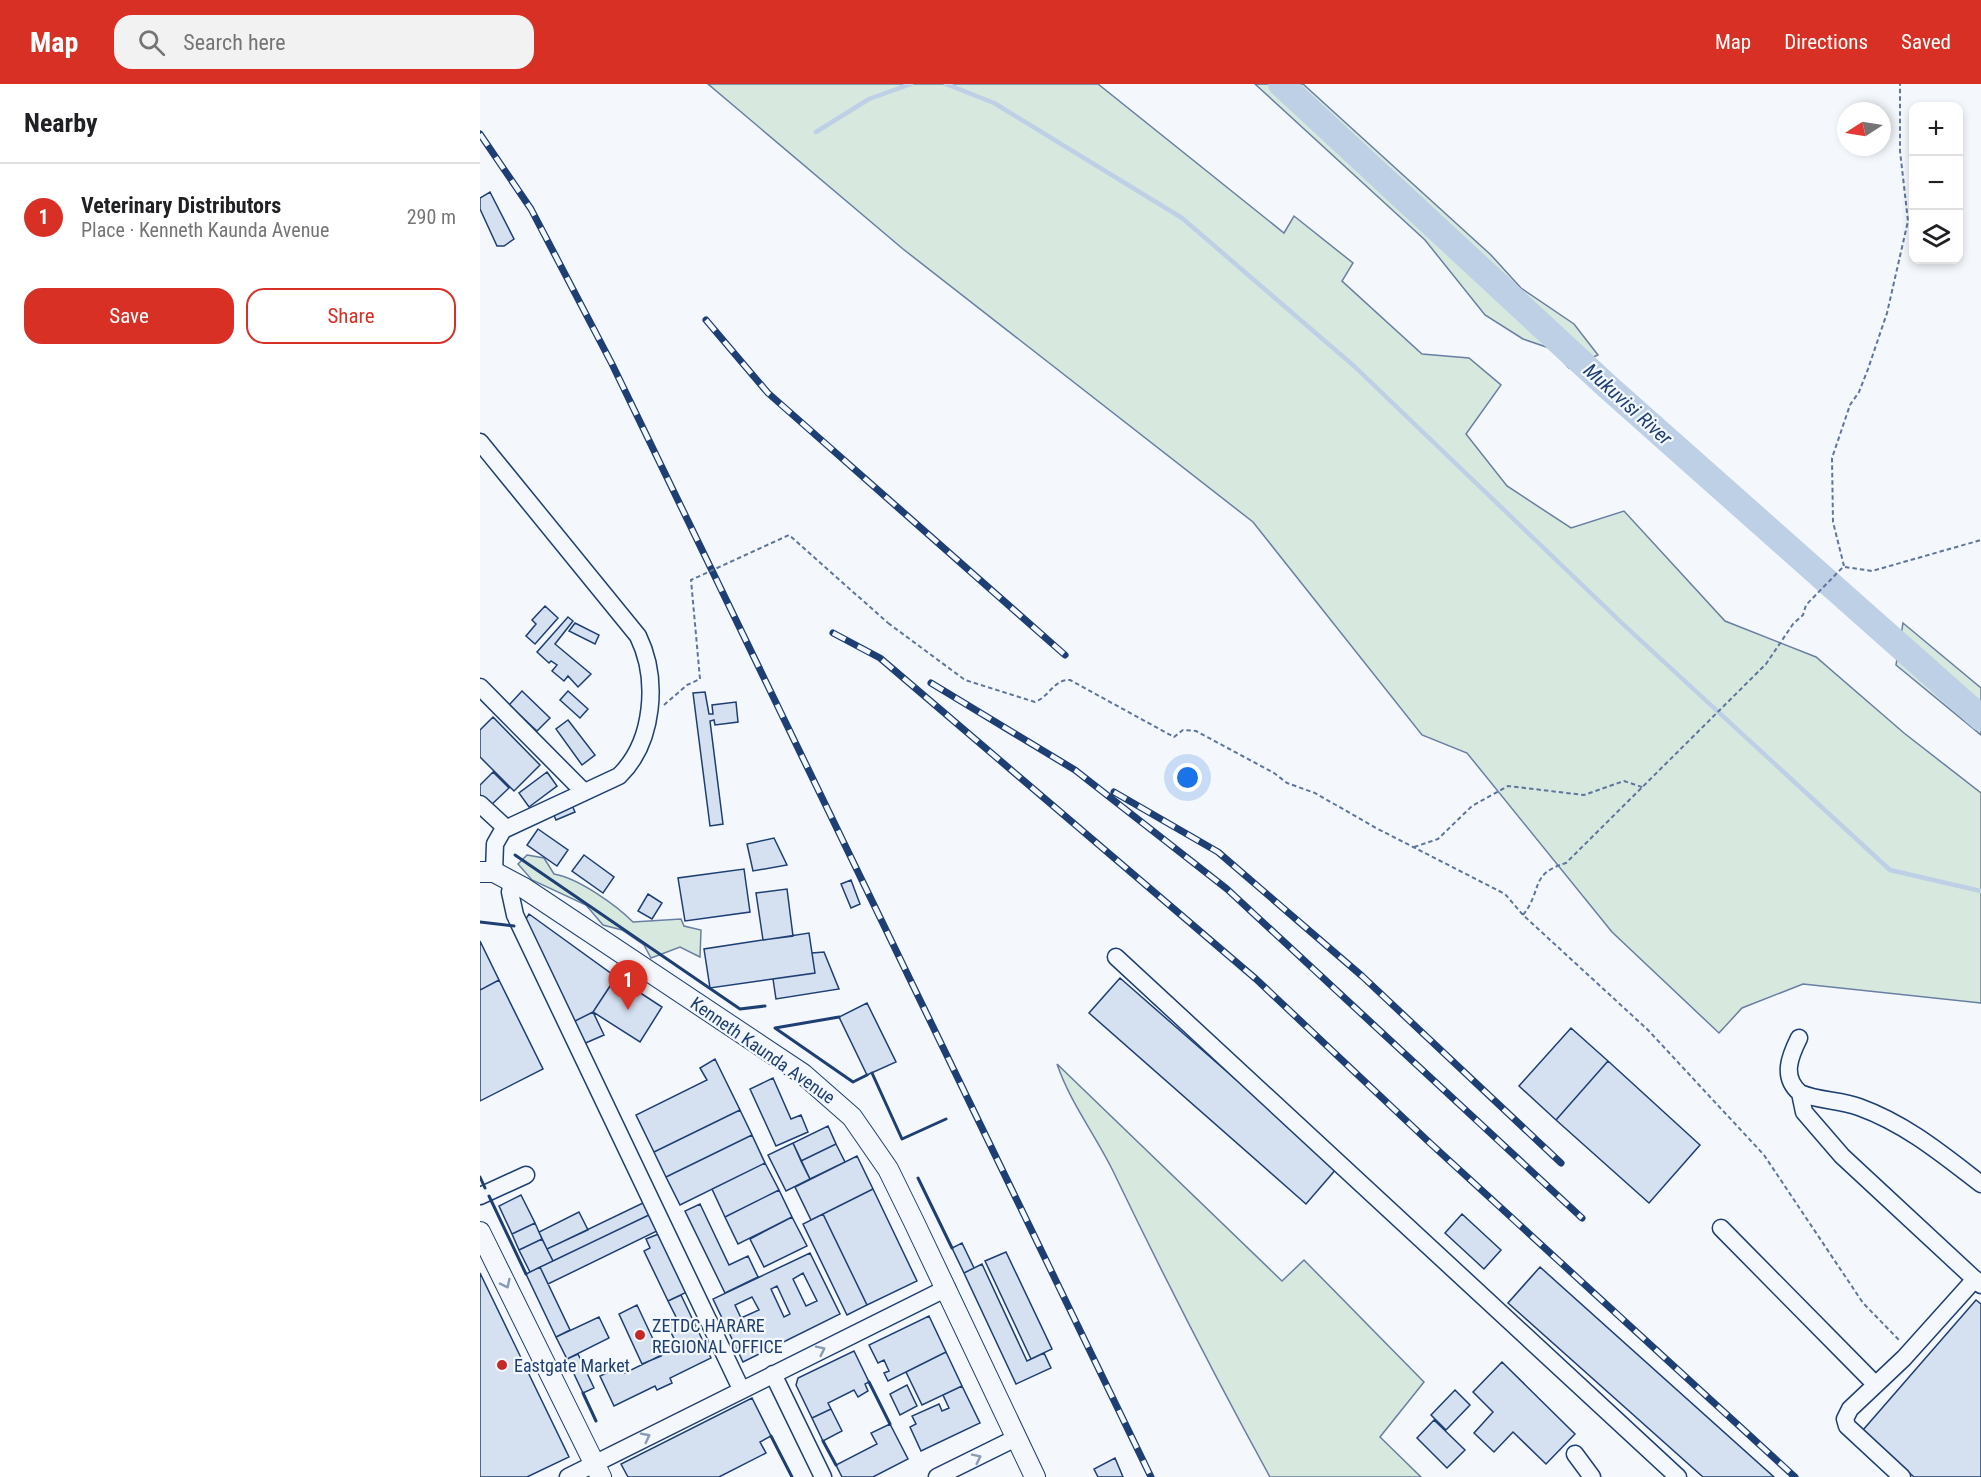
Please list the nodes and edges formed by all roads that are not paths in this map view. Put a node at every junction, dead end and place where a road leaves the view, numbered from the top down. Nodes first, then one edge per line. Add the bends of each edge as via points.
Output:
1 (480, 442) edge
2 (480, 687) edge
3 (584, 792) junction
4 (480, 804) edge
5 (506, 828) junction
6 (487, 872) edge
7 (512, 882) junction
8 (1116, 957) dead end
9 (1799, 1038) dead end
10 (1800, 1093) junction
11 (526, 1175) dead end
12 (1981, 1184) edge
13 (480, 1196) edge
14 (1721, 1228) dead end
15 (480, 1232) edge
16 (1978, 1282) edge
17 (947, 1288) junction
18 (773, 1374) junction
19 (1875, 1384) junction
20 (741, 1389) junction
21 (1016, 1438) junction
22 (1575, 1455) dead end
23 (598, 1471) edge
24 (568, 1477) edge
25 (823, 1477) edge
26 (937, 1477) edge
27 (1035, 1477) edge
28 (1592, 1477) edge
29 (1678, 1477) edge
30 (1902, 1477) edge

1 - 3 street via 638,636 647,661 648,718 634,759 619,776
2 - 3 street
3 - 5 street
4 - 5 street
5 - 6 street via 499,834
6 - 7 main road, Kenneth Kaunda Avenue
7 - 17 main road, Kenneth Kaunda Avenue via 766,1048 828,1094 871,1141
7 - 20 street via 515,915
8 - 29 street
9 - 10 street via 1788,1071
10 - 12 street via 1856,1106 1888,1120 1933,1145
10 - 16 street via 1804,1112 1815,1128
11 - 13 street
14 - 19 street
15 -> 23 main road
16 - 19 street
18 -> 17 street
17 - 21 main road, Kenneth Kaunda Avenue
18 - 20 street
18 - 25 street
19 - 30 street via 1850,1409 1846,1426
23 -> 20 street
26 -> 21 street
21 - 27 main road, Kenneth Kaunda Avenue
22 - 28 street
23 - 24 street

